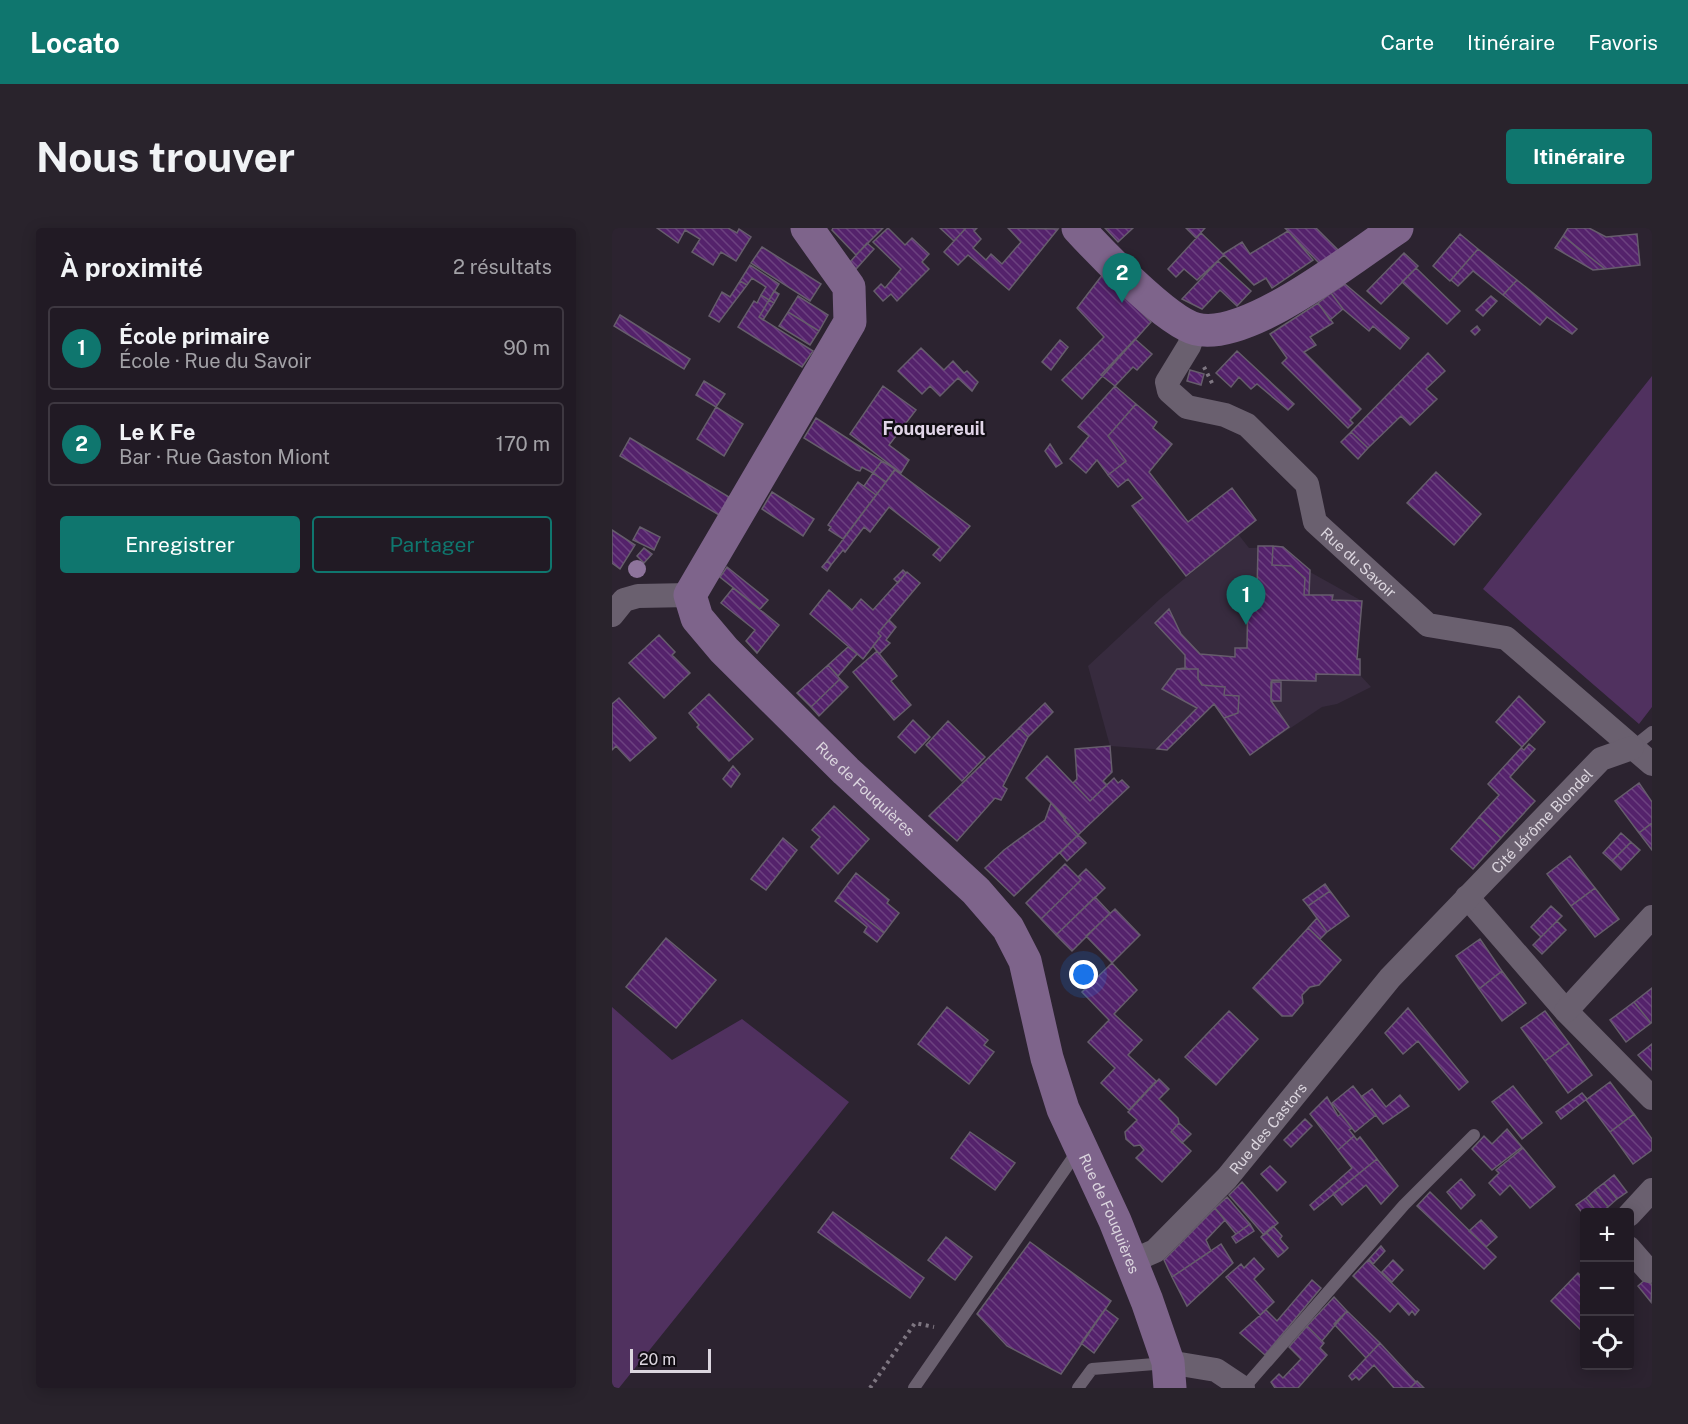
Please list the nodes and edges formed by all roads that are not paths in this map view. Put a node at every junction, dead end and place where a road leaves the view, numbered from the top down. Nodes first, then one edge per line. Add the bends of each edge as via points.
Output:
1 (807, 228) edge
2 (1078, 228) edge
3 (1397, 228) edge
4 (1190, 341) junction
5 (690, 595) junction
6 (612, 615) edge
7 (1652, 732) edge
8 (1632, 748) junction
9 (1652, 764) edge
10 (1467, 897) junction
11 (1652, 916) edge
12 (1390, 978) joint
13 (1566, 1011) junction
14 (1652, 1098) edge
15 (1474, 1135) dead end
16 (1080, 1148) junction
17 (1652, 1190) edge
18 (1634, 1210) edge
19 (1634, 1254) edge
20 (1132, 1261) junction
21 (1648, 1271) dead end
22 (1169, 1375) edge
23 (914, 1388) edge
24 (1078, 1388) edge
25 (1243, 1388) edge

1 - 5 street via 849,287 850,322
2 - 4 street via 1168,313
3 - 4 street via 1267,315
4 - 8 street, Rue du Savoir via 1167,382 1169,391 1187,407 1247,425 1307,483 1315,522 1428,625 1506,638
5 - 6 street via 638,596 624,600
5 - 16 street, Rue de Fouquières via 697,618 724,650 846,771 976,891 1008,928 1025,961 1047,1058
7 - 8 lane
8 - 9 street
8 - 10 street, Cité Jérôme Blondel via 1601,759
10 - 12 street, Cité Jérôme Blondel
10 - 13 street
11 - 13 street
12 - 20 street, Rue des Castors via 1227,1178 1155,1251
13 - 14 street
15 - 25 lane via 1404,1205
16 - 20 street, Rue de Fouquières
16 - 23 lane
17 - 18 street
19 - 21 street
20 - 22 street, Rue de Fouquières
22 - 24 lane via 1092,1369
22 - 25 street via 1216,1370

